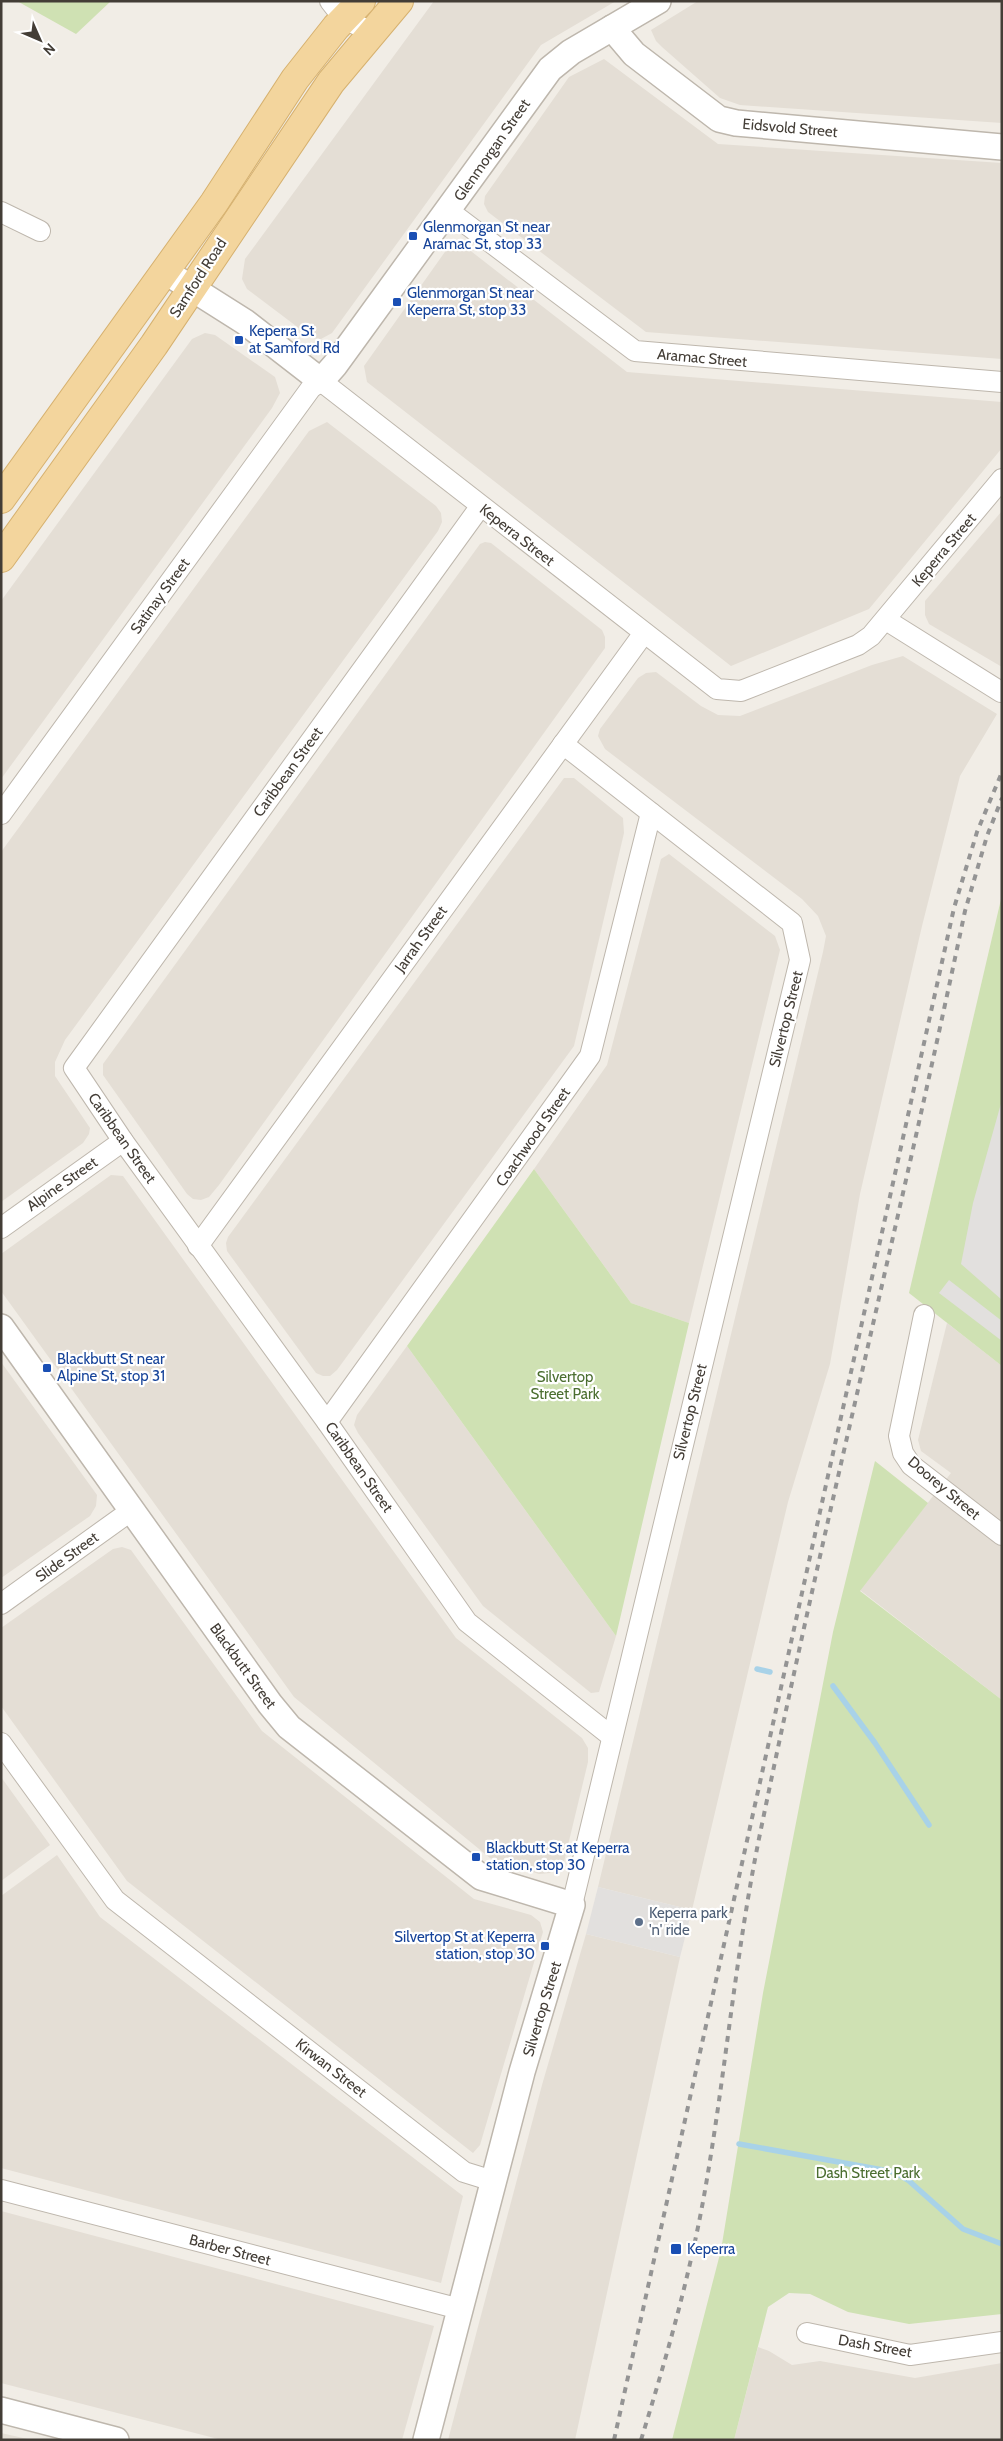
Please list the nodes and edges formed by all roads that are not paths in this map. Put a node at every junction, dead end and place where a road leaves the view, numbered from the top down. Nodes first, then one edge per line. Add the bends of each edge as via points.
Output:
1 (399, 1) edge
2 (658, 1) edge
3 (351, 5) edge
4 (612, 28) junction
5 (372, 32) junction
6 (1002, 147) edge
7 (449, 211) junction
8 (1, 212) edge
9 (40, 231) dead end
10 (166, 272) junction
11 (192, 289) junction
12 (321, 381) junction
13 (1002, 382) edge
14 (1002, 480) edge
15 (1, 499) edge
16 (480, 507) junction
17 (1, 558) edge
18 (886, 620) junction
19 (644, 632) junction
20 (1001, 692) edge
21 (563, 744) junction
22 (651, 812) junction
23 (1, 814) edge
24 (124, 1141) junction
25 (1, 1228) edge
26 (198, 1246) junction
27 (924, 1315) dead end
28 (1, 1327) edge
29 (327, 1422) junction
30 (132, 1510) junction
31 (1002, 1535) edge
32 (1, 1604) edge
33 (611, 1736) junction
34 (1, 1743) edge
35 (572, 1905) junction
36 (493, 2181) junction
37 (1, 2190) edge
38 (460, 2310) junction
39 (807, 2333) dead end
40 (1002, 2342) edge
41 (1, 2410) edge
42 (77, 2435) edge
43 (116, 2440) edge
44 (426, 2440) edge

1 - 5 main road, Samford Road
2 - 4 street, Glenmorgan Street
3 - 5 street
3 - 10 main road, Samford Road via 294,79
4 - 6 street, Eidsvold Street via 634,54 719,119
4 - 7 street, Glenmorgan Street via 550,68
5 - 11 main road, Samford Road via 330,82
7 - 12 street, Glenmorgan Street
7 - 13 street, Aramac Street via 635,351
8 - 9 street
10 - 11 street, Keperra Street
10 - 15 main road, Samford Road
11 - 12 street, Keperra Street via 244,322
11 - 17 main road, Samford Road
12 - 16 street, Keperra Street
12 - 23 street, Satinay Street via 311,388
14 - 18 street, Keperra Street
16 - 19 street, Keperra Street
16 - 24 street, Caribbean Street via 74,1068
18 - 19 street, Keperra Street via 858,645 741,691 717,689
18 - 20 street
19 - 21 street, Jarrah Street
21 - 22 street, Silvertop Street
21 - 26 street, Jarrah Street
22 - 29 street, Coachwood Street via 590,1056
22 - 33 street, Silvertop Street via 792,923 800,960
24 - 25 street, Alpine Street
24 - 26 street, Caribbean Street
26 - 29 street, Caribbean Street
27 - 31 street, Doorey Street via 899,1436 903,1453 911,1465
28 - 30 street, Blackbutt Street
29 - 33 street, Caribbean Street via 467,1622
30 - 32 street, Slide Street
30 - 35 street, Blackbutt Street via 289,1727 481,1877
33 - 35 street, Silvertop Street
34 - 36 street, Kirwan Street via 115,1900 464,2172
35 - 36 street, Silvertop Street
36 - 38 street
37 - 38 street, Barber Street
38 - 44 street
39 - 40 street, Dash Street via 910,2355
41 - 42 street
42 - 43 street

